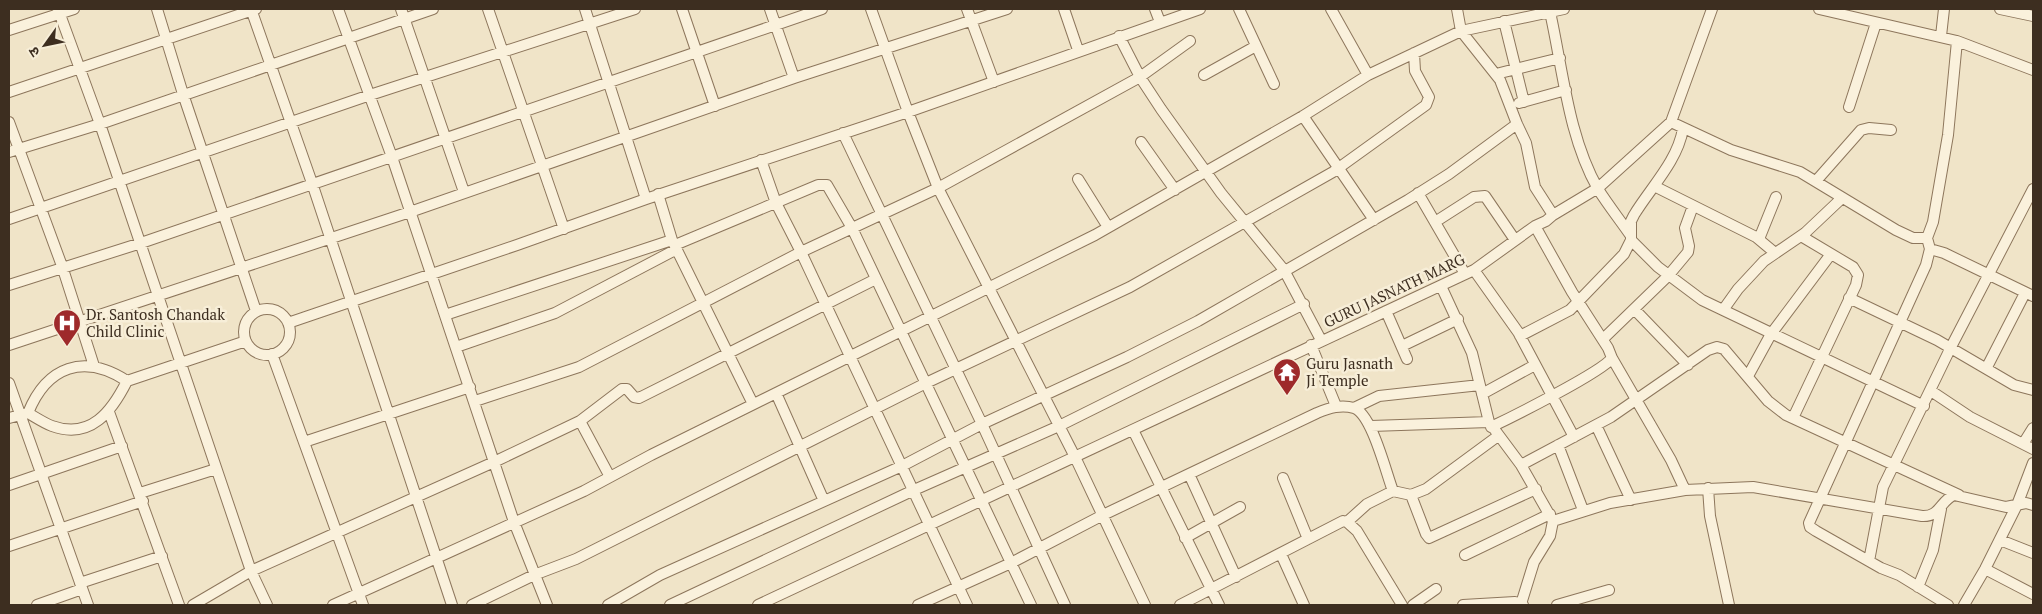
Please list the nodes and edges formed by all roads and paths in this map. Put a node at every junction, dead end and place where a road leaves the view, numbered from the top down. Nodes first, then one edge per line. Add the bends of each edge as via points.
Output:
1 (74, 9) edge
2 (157, 9) edge
3 (253, 9) edge
4 (338, 9) edge
5 (433, 9) edge
6 (488, 9) edge
7 (585, 9) edge
8 (635, 9) edge
9 (682, 9) edge
10 (770, 9) edge
11 (822, 9) edge
12 (871, 9) edge
13 (968, 9) edge
14 (1007, 9) edge
15 (1064, 9) edge
16 (1155, 9) edge
17 (1200, 9) edge
18 (1239, 9) edge
19 (1331, 9) edge
20 (1457, 9) edge
21 (1564, 9) edge
22 (1712, 9) edge
23 (1819, 9) edge
24 (1944, 9) edge
25 (2000, 9) edge
26 (59, 11) edge
27 (2019, 11) edge
28 (1550, 12) junction
29 (402, 14) edge
30 (2033, 16) edge
31 (971, 20) junction
32 (1504, 21) junction
33 (1160, 22) junction
34 (1876, 23) junction
35 (591, 24) junction
36 (776, 25) junction
37 (9, 30) edge
38 (1461, 30) junction
39 (1119, 36) junction
40 (1941, 36) junction
41 (348, 38) junction
42 (167, 39) junction
43 (1190, 41) dead end
44 (1956, 41) junction
45 (1256, 46) junction
46 (885, 48) junction
47 (1078, 50) junction
48 (1414, 52) junction
49 (504, 53) junction
50 (696, 53) junction
51 (1560, 58) junction
52 (270, 65) junction
53 (80, 68) junction
54 (1516, 70) junction
55 (2033, 70) edge
56 (1496, 74) junction
57 (1204, 75) dead end
58 (1368, 75) junction
59 (1140, 77) junction
60 (794, 78) junction
61 (425, 79) junction
62 (994, 82) junction
63 (609, 83) junction
64 (1274, 84) dead end
65 (1566, 90) junction
66 (9, 92) edge
67 (183, 94) junction
68 (370, 95) junction
69 (1524, 102) junction
70 (1511, 104) junction
71 (715, 106) junction
72 (1849, 106) dead end
73 (524, 111) junction
74 (908, 112) junction
75 (1303, 116) junction
76 (9, 122) edge
77 (1671, 122) junction
78 (291, 123) junction
79 (100, 124) junction
80 (1517, 124) junction
81 (1683, 129) junction
82 (1891, 130) dead end
83 (843, 133) junction
84 (626, 136) junction
85 (445, 138) junction
86 (1141, 142) dead end
87 (14, 150) edge
88 (202, 153) junction
89 (392, 157) junction
90 (760, 160) junction
91 (543, 165) junction
92 (1339, 168) junction
93 (1206, 172) junction
94 (1078, 179) dead end
95 (1816, 181) junction
96 (119, 182) junction
97 (312, 183) junction
98 (1654, 186) junction
99 (938, 188) junction
100 (1598, 188) junction
101 (2033, 189) edge
102 (1174, 190) junction
103 (464, 192) junction
104 (1418, 193) junction
105 (658, 194) junction
106 (1776, 197) dead end
107 (646, 198) junction
108 (1842, 198) junction
109 (776, 203) junction
110 (1693, 206) junction
111 (41, 208) junction
112 (410, 212) junction
113 (223, 213) junction
114 (880, 215) junction
115 (1553, 215) junction
116 (9, 219) edge
117 (1374, 220) junction
118 (1435, 222) junction
119 (1244, 223) junction
120 (1535, 226) junction
121 (852, 228) junction
122 (1108, 228) junction
123 (564, 229) junction
124 (1801, 236) junction
125 (329, 238) junction
126 (1631, 238) junction
127 (1759, 238) junction
128 (1927, 238) junction
129 (1514, 240) junction
130 (141, 243) junction
131 (674, 245) junction
132 (1930, 249) junction
133 (801, 252) junction
134 (1774, 252) junction
135 (1831, 254) junction
136 (62, 266) junction
137 (241, 267) junction
138 (1284, 270) junction
139 (1469, 272) junction
140 (431, 273) junction
141 (1988, 275) junction
142 (1668, 276) junction
143 (876, 279) junction
144 (9, 285) edge
145 (1441, 286) junction
146 (988, 288) junction
147 (2029, 294) edge
148 (159, 295) junction
149 (1849, 298) junction
150 (350, 301) junction
151 (1579, 301) junction
152 (702, 302) junction
153 (1304, 304) junction
154 (825, 305) junction
155 (1635, 310) junction
156 (1723, 310) junction
157 (256, 311) junction
158 (1386, 311) junction
159 (445, 315) junction
160 (930, 317) junction
161 (1458, 319) junction
162 (80, 321) junction
163 (288, 322) junction
164 (1900, 323) junction
165 (901, 331) junction
166 (1772, 334) junction
167 (1520, 336) junction
168 (1603, 339) junction
169 (1015, 340) junction
170 (1321, 340) junction
171 (246, 341) junction
172 (9, 345) edge
173 (1311, 345) junction
174 (1402, 346) junction
175 (456, 347) junction
176 (1951, 347) junction
177 (272, 354) junction
178 (728, 354) junction
179 (849, 357) junction
180 (1821, 357) junction
181 (1612, 358) junction
182 (1407, 360) dead end
183 (180, 362) junction
184 (1535, 365) junction
185 (1688, 365) junction
186 (94, 366) junction
187 (1987, 367) junction
188 (955, 369) junction
189 (1748, 376) junction
190 (127, 381) junction
191 (1872, 382) junction
192 (9, 383) edge
193 (926, 383) junction
194 (470, 386) junction
195 (1481, 390) junction
196 (2033, 390) edge
197 (1931, 391) junction
198 (776, 393) junction
199 (1551, 395) junction
200 (1044, 396) junction
201 (1638, 400) junction
202 (475, 401) junction
203 (753, 404) junction
204 (1336, 406) junction
205 (1924, 406) junction
206 (1354, 408) junction
207 (874, 410) junction
208 (109, 412) junction
209 (24, 414) junction
210 (388, 414) junction
211 (9, 418) edge
212 (1793, 418) junction
213 (580, 421) junction
214 (982, 424) junction
215 (1490, 425) junction
216 (1596, 425) junction
217 (1059, 426) junction
218 (1371, 426) junction
219 (2033, 428) edge
220 (1133, 430) junction
221 (1498, 436) junction
222 (1574, 437) junction
223 (952, 439) junction
224 (304, 442) junction
225 (1845, 442) junction
226 (2024, 444) junction
227 (122, 446) junction
228 (1558, 446) junction
229 (800, 447) junction
230 (2033, 449) edge
231 (996, 455) junction
232 (1075, 457) junction
233 (494, 462) junction
234 (2033, 463) edge
235 (1521, 465) junction
236 (902, 466) junction
237 (966, 467) junction
238 (1895, 467) junction
239 (216, 469) junction
240 (42, 474) junction
241 (1189, 474) junction
242 (610, 477) junction
243 (1283, 478) dead end
244 (9, 485) edge
245 (1161, 487) junction
246 (1011, 488) junction
247 (1708, 488) junction
248 (1536, 489) junction
249 (914, 490) junction
250 (1685, 490) junction
251 (1393, 491) junction
252 (1411, 495) junction
253 (1959, 495) junction
254 (415, 496) junction
255 (141, 497) junction
256 (1819, 499) junction
257 (981, 500) junction
258 (1631, 500) junction
259 (824, 501) junction
260 (2017, 505) junction
261 (2033, 505) edge
262 (1240, 507) dead end
263 (1880, 508) junction
264 (1941, 508) junction
265 (1583, 510) junction
266 (1103, 515) junction
267 (1551, 517) junction
268 (514, 522) junction
269 (1347, 522) junction
270 (930, 524) junction
271 (1210, 524) junction
272 (62, 528) junction
273 (337, 532) junction
274 (1185, 538) junction
275 (1308, 539) junction
276 (2000, 540) junction
277 (9, 546) edge
278 (1039, 547) junction
279 (2033, 553) edge
280 (1281, 554) junction
281 (1465, 554) dead end
282 (162, 556) junction
283 (437, 557) junction
284 (1869, 561) junction
285 (1011, 563) junction
286 (1985, 569) junction
287 (251, 571) junction
288 (534, 575) junction
289 (1236, 577) junction
290 (81, 586) junction
291 (958, 586) junction
292 (1918, 587) junction
293 (1436, 589) dead end
294 (1210, 590) junction
295 (1609, 590) dead end
296 (359, 594) junction
297 (2033, 594) edge
298 (1522, 604) edge
299 (37, 605) edge
300 (88, 605) edge
301 (178, 605) edge
302 (193, 605) edge
303 (267, 605) edge
304 (333, 605) edge
305 (363, 605) edge
306 (452, 605) edge
307 (472, 605) edge
308 (547, 605) edge
309 (608, 605) edge
310 (670, 605) edge
311 (758, 605) edge
312 (918, 605) edge
313 (967, 605) edge
314 (1031, 605) edge
315 (1065, 605) edge
316 (1144, 605) edge
317 (1180, 605) edge
318 (1219, 605) edge
319 (1304, 605) edge
320 (1402, 605) edge
321 (1413, 605) edge
322 (1463, 605) edge
323 (1557, 605) edge
324 (1729, 605) edge
325 (1948, 605) edge
326 (1964, 605) edge

1 - 26 street
2 - 42 street
3 - 42 street
3 - 52 street
4 - 41 street
5 - 29 street
6 - 49 street
7 - 35 street
8 - 35 street
9 - 50 street
10 - 36 street
11 - 36 street
12 - 46 street
13 - 31 street
14 - 31 street
15 - 47 street
16 - 33 street
17 - 33 street
18 - 45 street
19 - 58 street
20 - 38 street
21 - 28 street
22 - 77 street, GURU JASNATH MARG
23 - 34 street
24 - 40 street
25 - 27 street
26 - 37 street
26 - 53 street
27 - 30 street
28 - 32 street
28 - 51 street
29 - 41 street
29 - 61 street
31 - 46 street
31 - 62 street
32 - 38 street
32 - 54 street
33 - 39 street
34 - 40 street
34 - 72 street
35 - 49 street
35 - 63 street
36 - 50 street
36 - 60 street
38 - 48 street
38 - 56 street
39 - 47 street
39 - 59 street
40 - 44 street
41 - 52 street
41 - 68 street
42 - 53 street
42 - 67 street
43 - 59 street
44 - 55 street
44 - 128 street via 1948,135 1933,222
45 - 57 street
45 - 64 street
46 - 60 street
46 - 74 street
47 - 62 street
48 - 58 street
48 - 92 street via 1415,71 1429,97 1426,105
49 - 61 street
49 - 73 street
50 - 63 street
50 - 71 street
51 - 54 street
51 - 65 street
52 - 67 street
52 - 78 street
53 - 66 street
53 - 79 street
54 - 56 street
54 - 69 street
56 - 70 street
58 - 75 street
59 - 93 street
59 - 99 street
60 - 71 street
61 - 68 street
61 - 85 street
62 - 74 street
63 - 73 street
63 - 84 street
65 - 69 street
65 - 100 street via 1580,145
67 - 79 street
67 - 88 street
68 - 78 street
68 - 89 street
69 - 70 street
70 - 80 street
71 - 84 street
73 - 85 street
73 - 91 street
74 - 83 street
74 - 99 street
75 - 92 street
75 - 93 street
76 - 87 street
77 - 81 street
77 - 100 street, GURU JASNATH MARG
78 - 88 street
78 - 97 street
79 - 87 street
79 - 96 street
80 - 104 street via 1500,139
80 - 115 street via 1526,143 1535,187
81 - 95 street
81 - 98 street via 1676,152
82 - 95 street via 1860,130
83 - 90 street
83 - 114 street
84 - 91 street
84 - 107 street
85 - 89 street
85 - 103 street
86 - 102 street
87 - 111 street
88 - 96 street
88 - 113 street
89 - 97 street
89 - 112 street
90 - 105 street
90 - 109 street
91 - 103 street
91 - 123 street
92 - 117 street
92 - 119 street
93 - 102 street
93 - 119 street
94 - 122 street
95 - 108 street
96 - 111 street
96 - 130 street
97 - 113 street
97 - 125 street
98 - 110 street
98 - 126 street via 1631,221
99 - 114 street
99 - 146 street
100 - 115 street, GURU JASNATH MARG
100 - 126 street
101 - 141 street
102 - 122 street
103 - 112 street
104 - 117 street
104 - 118 street
105 - 107 street
105 - 131 street
106 - 127 street
107 - 123 street
108 - 124 street
108 - 128 street via 1905,234
109 - 121 street via 818,185 827,185
109 - 131 street
109 - 133 street
110 - 127 street
110 - 142 street via 1685,228 1688,252
111 - 116 street
111 - 136 street
112 - 125 street
112 - 140 street
113 - 130 street
113 - 137 street
114 - 121 street
114 - 160 street
115 - 120 street, GURU JASNATH MARG
117 - 138 street
118 - 129 street via 1474,197 1485,196
118 - 139 street
119 - 138 street
119 - 169 street via 1130,287
120 - 129 street, GURU JASNATH MARG
120 - 151 street
121 - 133 street
121 - 143 street
122 - 146 street
123 - 140 street
124 - 134 street
124 - 135 street
125 - 137 street
125 - 150 street
126 - 142 street
126 - 151 street via 1624,254
127 - 134 street
128 - 132 street
129 - 139 street, GURU JASNATH MARG
130 - 136 street
130 - 148 street
131 - 152 street
131 - 159 street
131 - 175 street via 555,313
132 - 141 street
132 - 164 street
133 - 152 street
133 - 154 street
134 - 156 street via 1748,277
135 - 149 street via 1856,270 1857,280
135 - 166 street
136 - 144 street
136 - 162 street
137 - 148 street
137 - 157 street
138 - 153 street
138 - 200 street via 1198,322
139 - 145 street, GURU JASNATH MARG
139 - 167 street
140 - 150 street
140 - 159 street
141 - 147 street
141 - 176 street
142 - 155 street
142 - 156 street
143 - 154 street
143 - 165 street
145 - 158 street, GURU JASNATH MARG
145 - 161 street
146 - 160 street
146 - 169 street
147 - 187 street
148 - 162 street
148 - 183 street
149 - 164 street
149 - 180 street
150 - 163 street
150 - 210 street
151 - 167 street via 1559,317
151 - 168 street
152 - 178 street
152 - 202 street via 567,372
153 - 170 street
153 - 217 street
154 - 178 street
154 - 179 street
155 - 168 street
155 - 185 street
156 - 166 street
157 - 163 street via 271,309
157 - 171 street via 244,327
158 - 170 street, GURU JASNATH MARG
158 - 174 street
159 - 175 street
160 - 165 street
160 - 188 street
161 - 174 street
161 - 195 street via 1472,353
162 - 172 street
162 - 186 street
163 - 177 street via 287,342
164 - 176 street
164 - 191 street
165 - 179 street
165 - 193 street
166 - 180 street
166 - 189 street
167 - 184 street
168 - 181 street
169 - 188 street
169 - 200 street
170 - 173 street, GURU JASNATH MARG
171 - 177 street via 256,352
171 - 183 street
173 - 204 street
173 - 220 street, GURU JASNATH MARG
174 - 182 street
175 - 194 street
176 - 187 street
176 - 197 street
177 - 224 street
178 - 203 street
178 - 213 street via 639,398 622,389
179 - 198 street
179 - 207 street
180 - 191 street
180 - 212 street
181 - 199 street via 1608,364
181 - 201 street
183 - 190 street
183 - 239 street
184 - 195 street
184 - 199 street
185 - 189 street via 1717,347 1724,349
185 - 201 street
186 - 190 street
186 - 209 street via 67,369 51,378 40,387
187 - 196 street via 2014,385
188 - 193 street
188 - 214 street
189 - 212 street via 1768,401
190 - 208 street
191 - 205 street
191 - 225 street
192 - 209 street
193 - 207 street
193 - 223 street
194 - 202 street
194 - 210 street
195 - 206 street via 1379,396
195 - 215 street
197 - 205 street
197 - 226 street via 1970,417
198 - 203 street
198 - 229 street
199 - 215 street
199 - 222 street
200 - 214 street
200 - 217 street
201 - 216 street
201 - 250 street
202 - 233 street
203 - 242 street
204 - 206 street
204 - 241 street
205 - 238 street
206 - 218 street
207 - 229 street
207 - 236 street
208 - 209 street via 101,420 75,429 51,426
208 - 227 street
209 - 211 street
209 - 240 street
210 - 224 street
210 - 254 street
212 - 225 street
213 - 233 street
213 - 242 street
214 - 223 street
214 - 231 street
215 - 218 street
215 - 221 street
216 - 222 street
216 - 258 street
217 - 231 street
217 - 232 street
218 - 251 street
219 - 226 street
220 - 232 street, GURU JASNATH MARG
220 - 245 street
221 - 235 street
221 - 252 street via 1426,489
222 - 228 street
223 - 236 street
223 - 237 street
224 - 273 street
225 - 238 street
225 - 256 street
226 - 230 street
227 - 240 street
227 - 255 street
228 - 235 street
228 - 265 street
229 - 259 street
229 - 288 street via 592,551
231 - 237 street
231 - 246 street
232 - 246 street, GURU JASNATH MARG
232 - 266 street
233 - 254 street
233 - 268 street
234 - 260 street
235 - 248 street
236 - 249 street
236 - 259 street
237 - 249 street
237 - 257 street
238 - 253 street
238 - 263 street via 1883,487
239 - 255 street
239 - 287 street
240 - 244 street
240 - 272 street
241 - 245 street
241 - 271 street
242 - 268 street
243 - 275 street
245 - 266 street
245 - 274 street
246 - 257 street, GURU JASNATH MARG
246 - 278 street
247 - 250 street
247 - 256 street via 1767,488
247 - 324 street via 1710,516
248 - 252 street via 1430,538
248 - 267 street
249 - 270 street
249 - 310 street
250 - 258 street
251 - 252 street
251 - 269 street via 1367,504
253 - 260 street via 2006,507
253 - 264 street via 1950,497
254 - 273 street
254 - 283 street
255 - 272 street
255 - 282 street
256 - 263 street
256 - 284 street via 1809,518 1810,527
257 - 270 street, GURU JASNATH MARG
257 - 285 street
258 - 265 street
259 - 309 street via 660,575
260 - 261 street
260 - 276 street
262 - 271 street
263 - 264 street via 1928,517
263 - 284 street
264 - 292 street via 1933,550
265 - 267 street
266 - 278 street
266 - 316 street
267 - 281 street
267 - 298 street via 1550,536 1534,562
268 - 283 street
268 - 288 street
269 - 275 street via 1338,522
269 - 320 street via 1357,531
270 - 291 street
270 - 311 street, GURU JASNATH MARG
271 - 274 street
271 - 289 street
272 - 277 street
272 - 290 street
273 - 287 street
273 - 296 street
274 - 294 street
275 - 280 street
276 - 279 street
276 - 286 street
278 - 285 street
278 - 315 street
280 - 289 street
280 - 319 street
282 - 290 street
282 - 301 street
283 - 296 street
283 - 306 street
284 - 292 street
285 - 291 street
285 - 314 street
286 - 297 street
286 - 326 street
287 - 302 street
287 - 303 street
288 - 307 street
288 - 308 street
289 - 294 street
290 - 299 street
290 - 300 street
291 - 312 street
291 - 313 street
292 - 325 street
293 - 321 street
294 - 317 street
294 - 318 street
295 - 323 street
296 - 304 street
296 - 305 street
298 - 322 street

